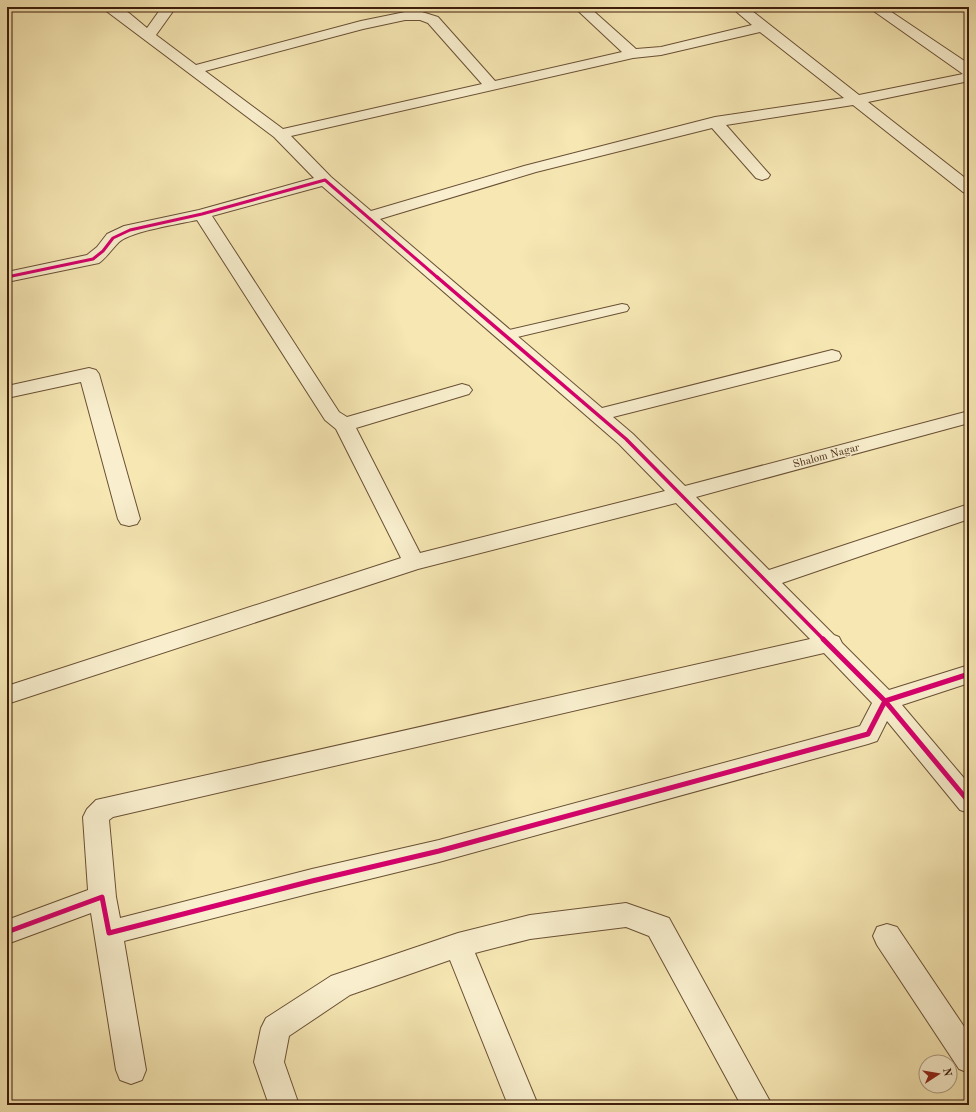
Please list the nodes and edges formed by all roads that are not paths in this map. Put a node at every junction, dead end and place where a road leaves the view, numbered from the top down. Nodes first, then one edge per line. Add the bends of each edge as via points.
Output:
1 (108, 7) edge
2 (169, 7) edge
3 (581, 7) edge
4 (738, 7) edge
5 (875, 7) edge
6 (762, 27) junction
7 (148, 36) junction
8 (633, 54) junction
9 (194, 70) junction
10 (969, 71) edge
11 (969, 77) edge
12 (492, 86) junction
13 (857, 100) junction
14 (716, 122) junction
15 (280, 134) junction
16 (762, 175) dead end
17 (325, 180) junction
18 (969, 189) edge
19 (202, 214) junction
20 (368, 217) junction
21 (7, 277) edge
22 (622, 308) dead end
23 (505, 335) junction
24 (832, 356) dead end
25 (462, 390) dead end
26 (7, 392) edge
27 (598, 415) junction
28 (969, 417) edge
29 (344, 425) junction
30 (682, 494) junction
31 (969, 511) edge
32 (128, 519) dead end
33 (414, 562) junction
34 (766, 580) junction
35 (830, 643) junction
36 (969, 674) edge
37 (7, 695) edge
38 (885, 700) junction
39 (969, 802) edge
40 (102, 897) junction
41 (7, 932) edge
42 (109, 932) junction
43 (886, 936) dead end
44 (458, 945) junction
45 (969, 1059) edge
46 (131, 1070) dead end
47 (284, 1105) edge
48 (523, 1105) edge
49 (757, 1105) edge

1 - 7 street via 128,17 132,24
2 - 7 street
3 - 8 street
4 - 6 street
5 - 10 street
6 - 8 street via 661,51
6 - 13 street
7 - 9 street
8 - 12 street
9 - 12 street via 361,25 405,16 422,16 433,20
9 - 15 street
11 - 13 street
12 - 15 street
13 - 14 street
13 - 18 street
14 - 16 street
14 - 20 street via 530,169
15 - 17 street
17 - 19 street
17 - 20 street
19 - 21 street via 130,230 113,238 103,252 93,259
19 - 29 street via 332,416
20 - 23 street
22 - 23 lane
23 - 27 street
24 - 27 street
25 - 29 street
26 - 32 street via 89,374
27 - 30 street
28 - 30 street, Shalom Nagar
29 - 33 street
30 - 33 street, Shalom Nagar
30 - 34 street
31 - 34 street
33 - 37 street, Shalom Nagar
34 - 35 street
35 - 38 street
35 - 40 street via 105,808 96,817
36 - 38 street
38 - 39 street
38 - 42 street via 868,734 439,851
40 - 41 street
40 - 42 street
42 - 46 street
43 - 45 street
44 - 47 street via 341,985 276,1028 270,1062
44 - 48 street
44 - 49 street via 530,927 626,915 659,928

